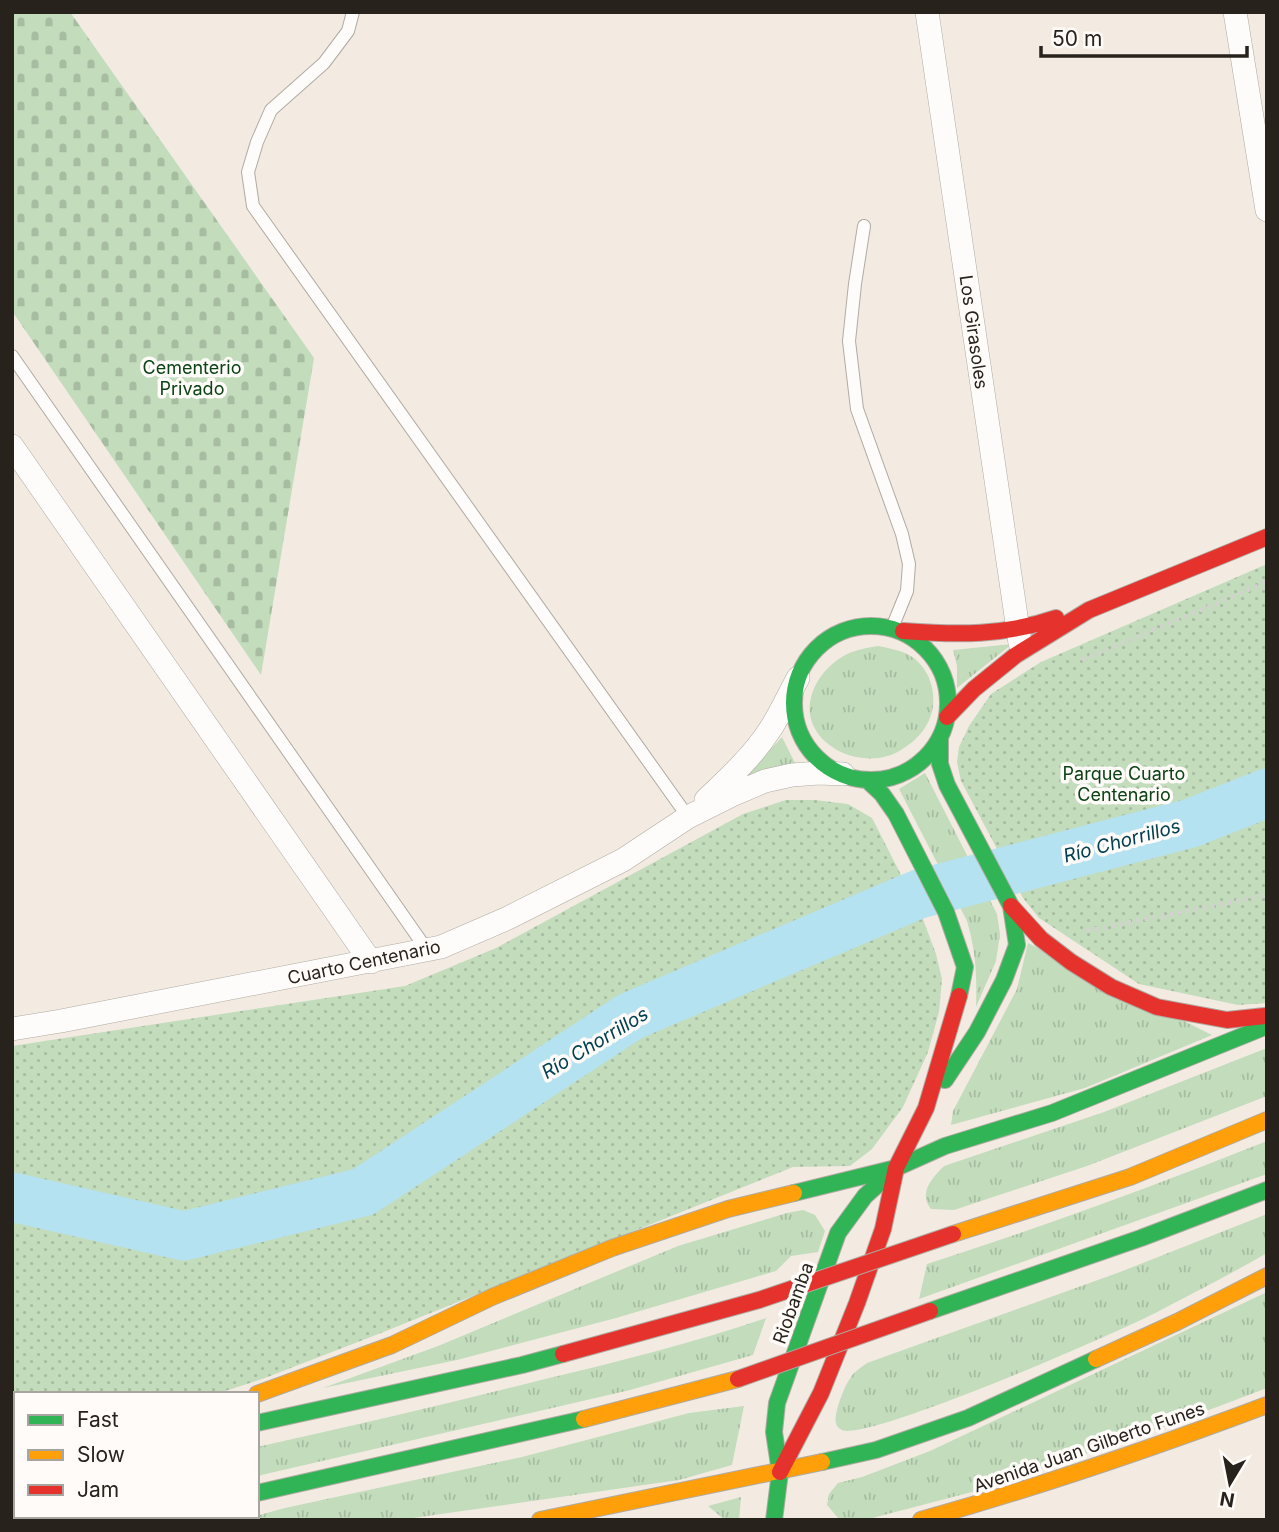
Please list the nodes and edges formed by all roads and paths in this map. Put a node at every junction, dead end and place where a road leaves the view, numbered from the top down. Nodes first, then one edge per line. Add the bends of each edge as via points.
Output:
1 (353, 12) edge
2 (927, 12) edge
3 (1236, 12) edge
4 (1267, 210) edge
5 (864, 226) dead end
6 (12, 356) edge
7 (12, 446) edge
8 (1267, 537) edge
9 (1267, 582) edge
10 (897, 630) junction
11 (1020, 640) junction
12 (1082, 660) dead end
13 (798, 678) junction
14 (947, 717) junction
15 (940, 738) junction
16 (843, 774) junction
17 (867, 780) junction
18 (688, 817) junction
19 (1011, 906) junction
20 (427, 950) junction
21 (371, 962) junction
22 (1267, 1015) edge
23 (1267, 1026) edge
24 (12, 1029) edge
25 (926, 1108) junction
26 (1267, 1121) edge
27 (897, 1168) junction
28 (1267, 1191) edge
29 (1267, 1276) edge
30 (259, 1393) edge
31 (1267, 1405) edge
32 (259, 1423) edge
33 (780, 1472) junction
34 (259, 1493) edge
35 (651, 1514) dead end
36 (545, 1519) edge
37 (774, 1520) edge
38 (921, 1520) edge

1 - 18 lane via 348,31 324,63 271,110 248,172 253,206
2 - 11 street, Los Girasoles
3 - 4 street
5 - 10 lane via 849,341 857,409 909,564
6 - 20 lane
7 - 21 street
8 - 11 main road
9 - 12 path
10 - 11 main road via 986,633
10 - 13 main road via 868,626 845,630 808,657
10 - 14 main road via 930,652 943,672
11 - 14 main road
13 - 16 main road via 794,701 803,740 816,757
13 - 18 street, Cuarto Centenario via 751,755
14 - 15 main road
15 - 17 main road via 910,770
15 - 19 main road via 940,764 947,785
16 - 17 main road
16 - 18 street, Cuarto Centenario via 792,775 765,781
17 - 25 main road, Riobamba via 896,814 946,912 965,967
18 - 20 street, Cuarto Centenario via 623,860 508,918
19 - 22 main road via 1070,962 1157,1007 1227,1020
19 - 25 main road, Riobamba via 1017,946 1004,981 977,1032
20 - 21 street, Cuarto Centenario
21 - 24 street, Cuarto Centenario
23 - 27 main road via 1052,1113 945,1146
25 - 27 main road, Riobamba
26 - 32 main road, bridge via 1130,1177 759,1300 522,1365
27 - 30 main road via 728,1209 612,1248 492,1297 392,1345
27 - 33 main road, Riobamba via 858,1303 821,1393
27 - 33 main road, Riobamba via 865,1196 838,1233 777,1403 774,1432
28 - 34 main road, bridge via 738,1379 555,1426
29 - 33 main road via 968,1418 876,1450
31 - 38 main road, Avenida Juan Gilberto Funes via 1157,1446
33 - 36 main road
33 - 37 main road, Riobamba
35 - 36 main road

